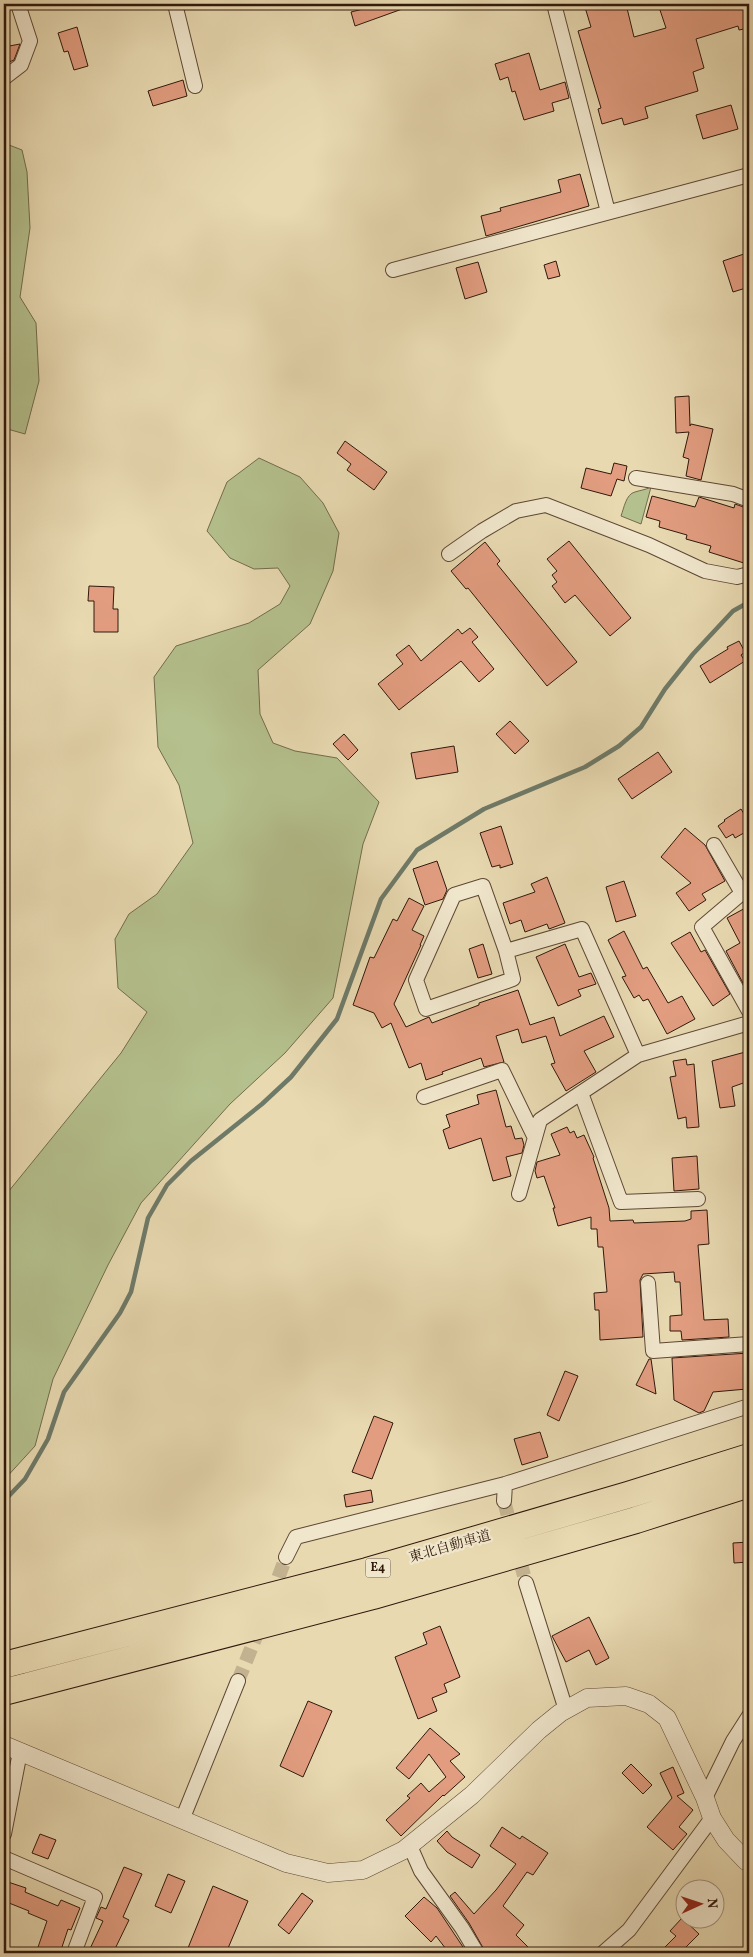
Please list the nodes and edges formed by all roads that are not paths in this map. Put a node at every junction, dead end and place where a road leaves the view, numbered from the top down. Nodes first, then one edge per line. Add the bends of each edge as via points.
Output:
1 (18, 4) edge
2 (175, 4) edge
3 (554, 4) edge
4 (4, 78) edge
5 (195, 86) dead end
6 (749, 175) edge
7 (608, 212) junction
8 (393, 270) dead end
9 (636, 478) dead end
10 (749, 500) edge
11 (449, 554) dead end
12 (749, 574) edge
13 (714, 845) dead end
14 (506, 951) junction
15 (749, 1011) edge
16 (749, 1023) edge
17 (638, 1055) junction
18 (581, 1093) junction
19 (424, 1097) dead end
20 (535, 1138) junction
21 (519, 1194) dead end
22 (698, 1199) dead end
23 (648, 1283) dead end
24 (749, 1344) edge
25 (749, 1406) edge
26 (749, 1457) edge
27 (505, 1484) junction
28 (749, 1484) edge
29 (504, 1501) tunnel mouth
30 (286, 1557) tunnel mouth
31 (526, 1583) tunnel mouth
32 (4, 1665) edge
33 (238, 1682) tunnel mouth
34 (4, 1692) edge
35 (566, 1710) junction
36 (749, 1716) edge
37 (4, 1745) edge
38 (20, 1752) junction
39 (705, 1798) junction
40 (712, 1818) junction
41 (182, 1820) junction
42 (4, 1834) edge
43 (410, 1846) junction
44 (4, 1858) edge
45 (749, 1862) edge
46 (74, 1953) edge
47 (477, 1953) edge
48 (603, 1953) edge

1 - 4 street via 30,41 21,65
2 - 5 street
3 - 7 street
6 - 7 street
7 - 8 street
9 - 10 street via 733,494
11 - 12 street via 516,512 546,505 649,545 705,571 737,577
13 - 15 street via 742,893 702,927
14 - 14 street via 513,979 426,1009 416,980 454,895 483,886
14 - 17 street via 582,929
16 - 17 street
17 - 18 street
18 - 20 street via 540,1120
18 - 22 street via 621,1202
19 - 20 street via 502,1070
20 - 21 street
23 - 24 street via 653,1351
25 - 27 street
26 - 32 highway, 東北自動車道 / E4 via 367,1571
27 - 29 street
27 - 30 street via 296,1538
28 - 34 highway, 東北自動車道 / E4 via 373,1596
31 - 35 street
33 - 41 street
35 - 39 street via 587,1698 626,1696 649,1704 667,1718
35 - 43 street
36 - 39 street
37 - 38 street
38 - 41 street
38 - 42 street
39 - 40 street
40 - 45 street via 726,1840
40 - 48 street via 629,1930
41 - 43 street via 286,1863 328,1873 363,1870
43 - 47 street via 421,1871
44 - 46 street via 95,1897

